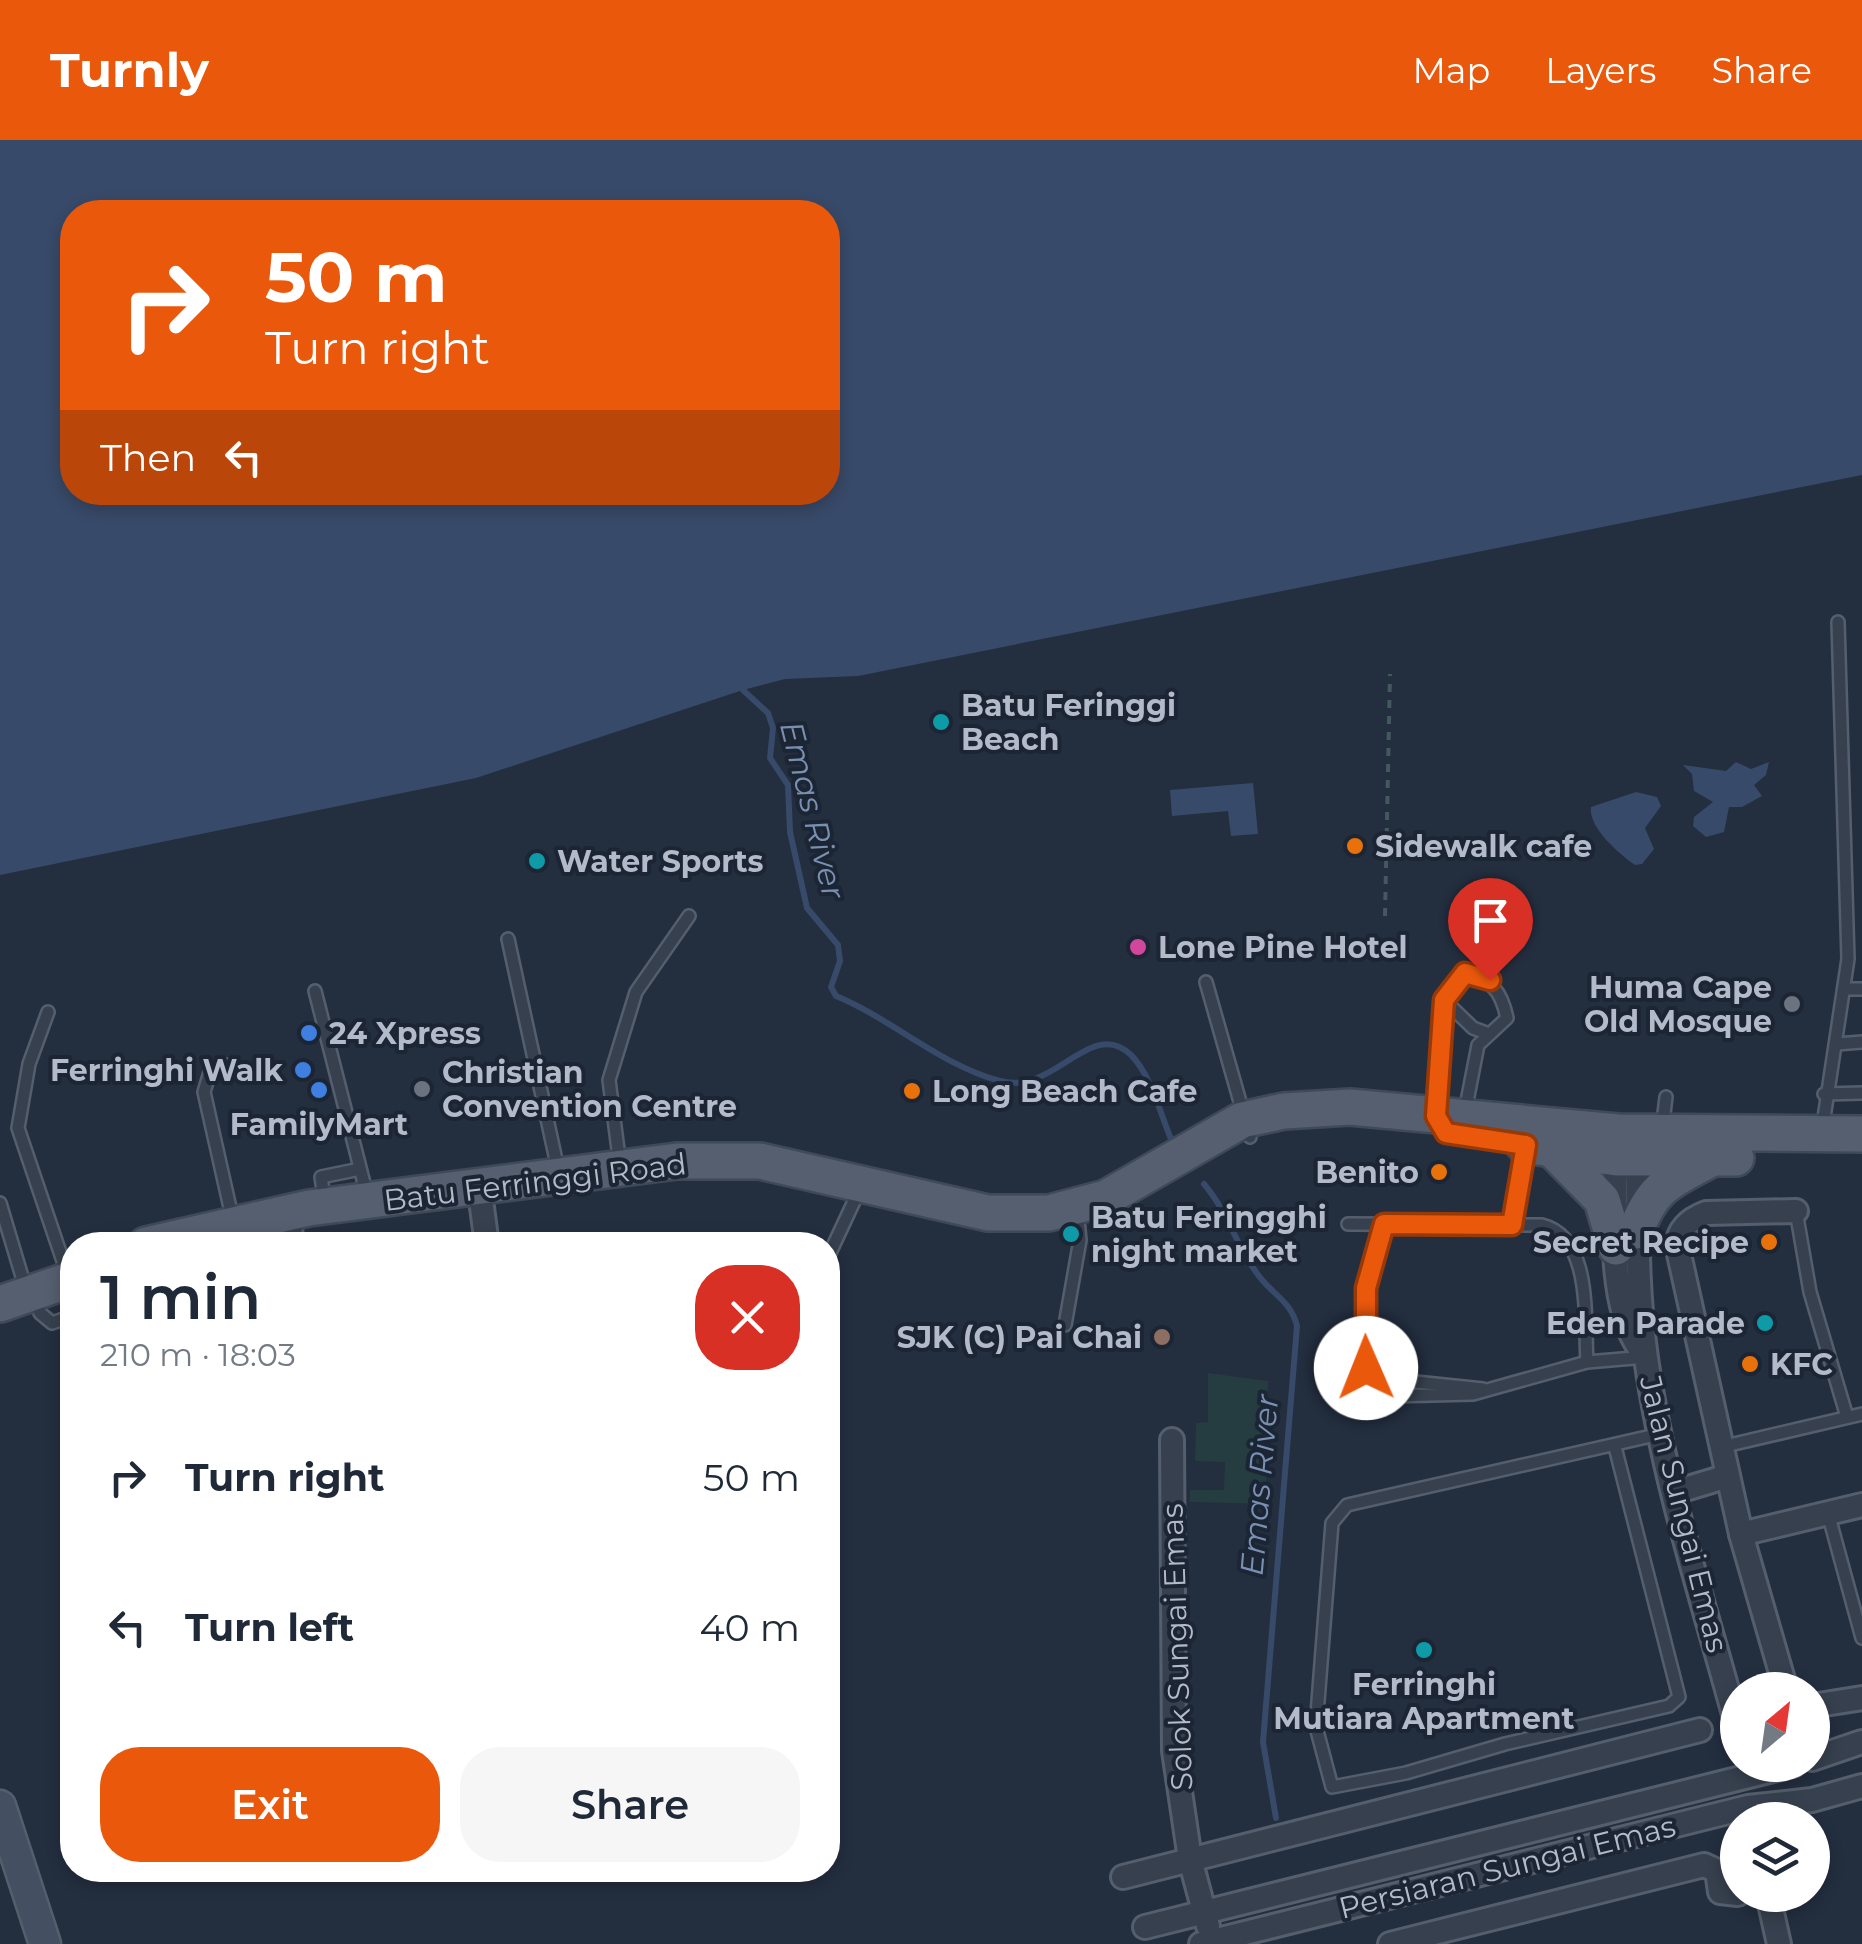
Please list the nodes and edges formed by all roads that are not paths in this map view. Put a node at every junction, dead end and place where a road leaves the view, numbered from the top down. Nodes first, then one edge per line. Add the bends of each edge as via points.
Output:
1 (1838, 622) dead end
2 (689, 916) dead end
3 (508, 939) dead end
4 (1206, 982) dead end
5 (1846, 989) junction
6 (1862, 989) edge
7 (315, 991) dead end
8 (1444, 1000) junction
9 (48, 1012) dead end
10 (1489, 1034) junction
11 (1862, 1042) edge
12 (1836, 1044) junction
13 (227, 1064) dead end
14 (1862, 1093) edge
15 (1824, 1094) junction
16 (1666, 1096) dead end
17 (1449, 1122) junction
18 (1246, 1128) junction
19 (1862, 1134) edge
20 (1822, 1136) junction
21 (1635, 1143) junction
22 (1539, 1147) junction
23 (1862, 1149) edge
24 (1710, 1160) junction
25 (621, 1172) junction
26 (561, 1181) junction
27 (859, 1189) junction
28 (480, 1191) junction
29 (367, 1195) junction
30 (0, 1203) edge
31 (1796, 1211) joint
32 (1076, 1214) junction
33 (1348, 1224) dead end
34 (1384, 1224) junction
35 (1512, 1225) junction
36 (290, 1227) edge
37 (235, 1229) junction
38 (218, 1232) edge
39 (227, 1232) edge
40 (485, 1232) edge
41 (839, 1232) edge
42 (1626, 1239) junction
43 (60, 1245) edge
44 (60, 1276) edge
45 (19, 1290) edge
46 (60, 1320) edge
47 (1065, 1325) dead end
48 (1646, 1357) junction
49 (1587, 1362) junction
50 (1862, 1414) edge
51 (1848, 1417) junction
52 (1660, 1434) junction
53 (1172, 1440) dead end
54 (1721, 1446) junction
55 (1615, 1448) junction
56 (1728, 1476) junction
57 (1675, 1492) junction
58 (1862, 1505) edge
59 (1828, 1513) junction
60 (1742, 1534) junction
61 (1862, 1638) edge
62 (1723, 1672) edge
63 (1781, 1672) edge
64 (1862, 1698) edge
65 (1830, 1703) edge
66 (1700, 1730) dead end
67 (1862, 1742) edge
68 (1830, 1753) edge
69 (1720, 1779) edge
70 (1862, 1786) edge
71 (1802, 1802) edge
72 (0, 1806) edge
73 (1720, 1820) edge
74 (1190, 1859) junction
75 (1123, 1877) dead end
76 (1720, 1892) edge
77 (1204, 1912) junction
78 (1772, 1912) edge
79 (1145, 1927) dead end
80 (1209, 1943) edge
81 (45, 1944) edge
82 (1390, 1944) edge
83 (1779, 1944) edge

1 - 5 lane
2 - 25 lane via 636,992 609,1080
3 - 26 lane
4 - 18 lane
5 - 6 lane
5 - 12 lane
7 - 29 lane
8 - 10 lane via 1472,1028
8 - 10 lane via 1465,973 1490,980 1503,996 1506,1018
8 - 17 lane
9 - 43 lane via 28,1064 18,1128
10 - 17 lane via 1478,1045
11 - 12 lane
12 - 15 lane
13 - 37 lane via 210,1072 204,1092
14 - 15 lane
15 - 20 lane
16 - 21 lane
17 - 18 main road, Batu Ferringgi Road via 1350,1108 1284,1111
17 - 21 main road, Batu Ferringgi Road
17 - 22 main road, Batu Ferringgi Road
18 - 32 main road, Batu Ferringgi Road
19 - 20 main road
20 - 21 main road
21 - 22 main road, Batu Ferringgi Road
21 - 24 main road
21 - 42 street, Jalan Sungai Emas
22 - 35 lane
22 - 42 main road via 1602,1200
23 - 24 main road
24 - 42 main road via 1659,1188
25 - 26 main road, Batu Ferringgi Road
25 - 27 main road, Batu Ferringgi Road via 758,1174
26 - 28 main road, Batu Ferringgi Road
27 - 32 main road, Batu Ferringgi Road via 991,1224 1031,1228
27 - 41 lane
28 - 29 main road, Batu Ferringgi Road
28 - 40 street
29 - 36 main road, Batu Ferringgi Road
29 - 36 main road, Batu Ferringgi Road via 326,1206
30 - 45 lane
31 - 51 lane via 1810,1292
31 - 54 street via 1706,1213 1678,1235
32 - 47 lane via 1080,1240
33 - 34 lane
34 - 35 lane
34 - 49 lane via 1366,1302 1366,1368 1391,1396 1473,1394
35 - 49 lane via 1550,1227 1576,1253
36 - 37 main road, Batu Ferringgi Road
37 - 38 main road, Batu Ferringgi Road
37 - 39 main road, Batu Ferringgi Road
42 - 48 street, Jalan Sungai Emas
44 - 45 main road
45 - 46 lane via 52,1323
48 - 49 lane
48 - 52 street, Jalan Sungai Emas
50 - 51 lane
51 - 54 lane
52 - 55 lane
52 - 57 street, Jalan Sungai Emas
53 - 74 street, Solok Sungai Emas via 1174,1751
54 - 56 street
55 - 55 lane via 1338,1511 1316,1727 1332,1787 1669,1706 1679,1698
56 - 57 street
56 - 60 street
57 - 62 street, Jalan Sungai Emas
58 - 59 street
59 - 60 street
59 - 61 lane
60 - 63 street
64 - 65 street
66 - 74 street
67 - 68 street
69 - 77 street, Persiaran Sungai Emas
70 - 71 street, Persiaran Sungai Emas
72 - 81 street
73 - 80 street, Persiaran Sungai Emas
74 - 75 street
74 - 77 street, Solok Sungai Emas
76 - 82 street via 1717,1872 1704,1865
77 - 79 street, Persiaran Sungai Emas
77 - 80 street, Solok Sungai Emas
78 - 83 street

